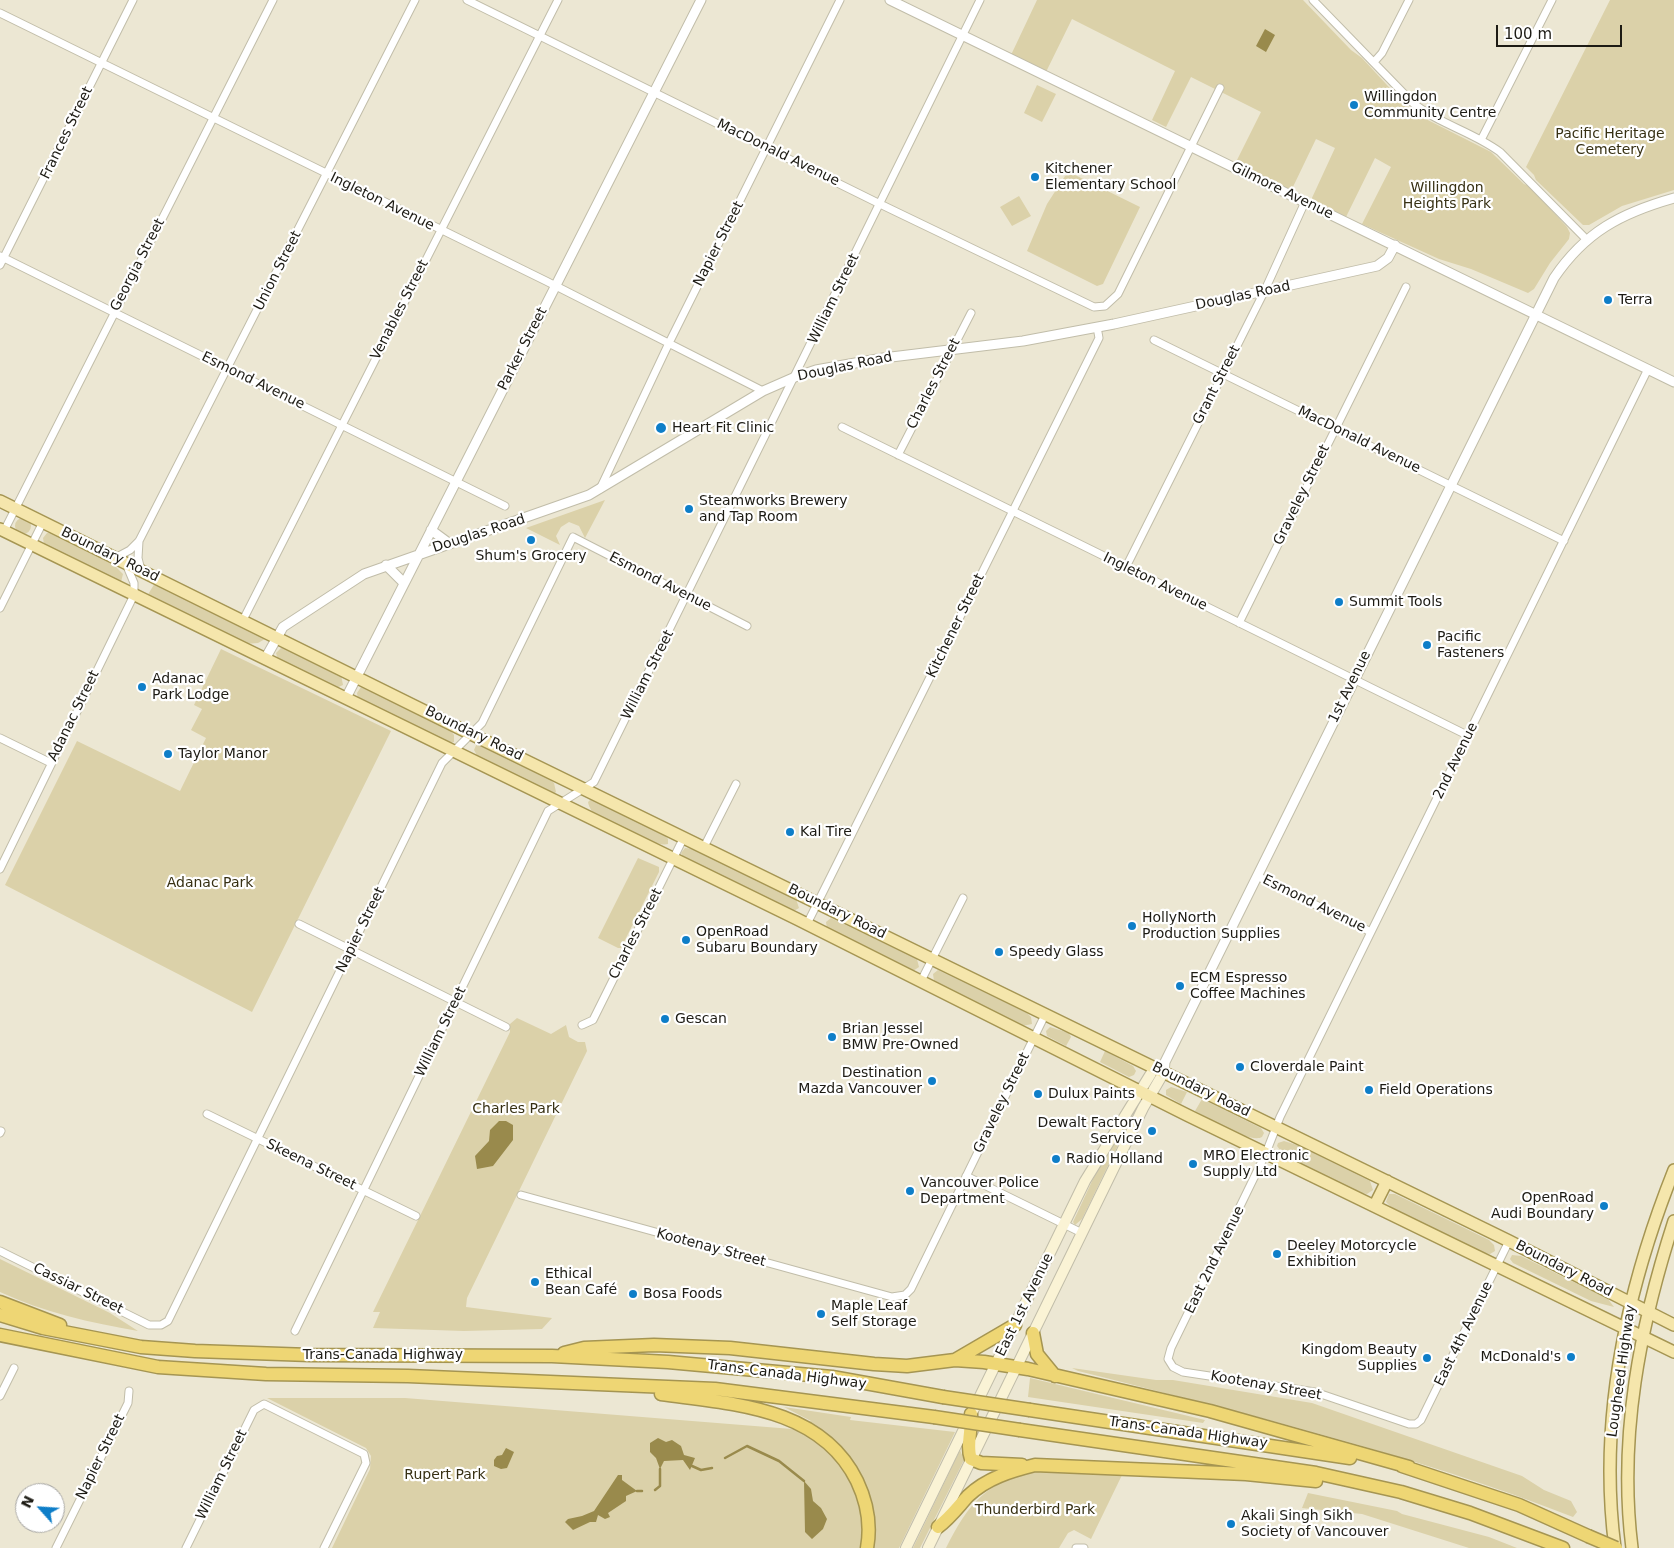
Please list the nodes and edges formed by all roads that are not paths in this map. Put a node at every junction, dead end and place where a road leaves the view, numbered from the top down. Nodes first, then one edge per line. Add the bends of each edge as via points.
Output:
1 (133, 0) edge
2 (273, 0) edge
3 (415, 0) edge
4 (467, 0) edge
5 (558, 0) edge
6 (701, 0) edge
7 (840, 0) edge
8 (890, 0) edge
9 (980, 0) edge
10 (1314, 0) edge
11 (1409, 0) edge
12 (1552, 0) edge
13 (0, 13) edge
14 (540, 36) junction
15 (962, 36) junction
16 (1374, 62) junction
17 (101, 64) junction
18 (1220, 88) dead end
19 (654, 92) junction
20 (212, 119) junction
21 (1481, 140) junction
22 (1192, 147) junction
23 (767, 148) junction
24 (327, 174) junction
25 (1674, 198) edge
26 (1306, 202) junction
27 (880, 204) junction
28 (440, 230) junction
29 (1588, 240) junction
30 (1395, 245) junction
31 (1, 260) edge
32 (555, 286) junction
33 (1406, 287) dead end
34 (1264, 292) junction
35 (971, 313) dead end
36 (1536, 313) junction
37 (113, 314) junction
38 (1097, 327) junction
39 (1154, 340) dead end
40 (669, 343) junction
41 (951, 350) junction
42 (228, 369) junction
43 (1648, 370) junction
44 (1222, 374) junction
45 (795, 377) junction
46 (1674, 382) edge
47 (763, 391) junction
48 (342, 424) junction
49 (842, 427) dead end
50 (1335, 428) junction
51 (898, 455) junction
52 (456, 482) junction
53 (1451, 484) junction
54 (600, 490) junction
55 (0, 500) edge
56 (505, 506) dead end
57 (15, 508) junction
58 (1012, 512) junction
59 (43, 522) junction
60 (2, 530) edge
61 (431, 530) junction
62 (572, 537) joint
63 (139, 541) junction
64 (1564, 541) junction
65 (450, 544) junction
66 (31, 545) junction
67 (420, 553) junction
68 (120, 560) junction
69 (386, 565) junction
70 (1126, 567) junction
71 (141, 570) junction
72 (404, 583) junction
73 (134, 595) junction
74 (688, 596) junction
75 (0, 608) edge
76 (243, 620) junction
77 (1239, 623) junction
78 (747, 626) dead end
79 (276, 636) junction
80 (265, 659) junction
81 (357, 676) junction
82 (1354, 680) junction
83 (346, 698) junction
84 (471, 734) junction
85 (1468, 736) junction
86 (0, 738) edge
87 (453, 751) junction
88 (51, 763) junction
89 (736, 784) dead end
90 (584, 788) junction
91 (559, 803) junction
92 (684, 837) junction
93 (704, 847) junction
94 (674, 858) junction
95 (0, 869) edge
96 (1257, 876) junction
97 (963, 898) dead end
98 (818, 903) junction
99 (299, 924) dead end
100 (807, 924) junction
101 (1371, 932) junction
102 (352, 950) junction
103 (932, 959) junction
104 (921, 981) junction
105 (456, 1001) junction
106 (1045, 1015) junction
107 (582, 1025) dead end
108 (506, 1028) dead end
109 (1034, 1038) junction
110 (1161, 1067) junction
111 (1145, 1093) junction
112 (207, 1114) dead end
113 (1276, 1127) junction
114 (259, 1139) junction
115 (1266, 1153) junction
116 (1674, 1170) edge
117 (966, 1176) junction
118 (1387, 1181) junction
119 (363, 1190) junction
120 (521, 1195) dead end
121 (1375, 1205) junction
122 (416, 1216) dead end
123 (1674, 1220) edge
124 (1064, 1224) junction
125 (1082, 1233) junction
126 (1510, 1241) junction
127 (0, 1251) edge
128 (1498, 1265) junction
129 (902, 1296) joint
130 (0, 1302) edge
131 (1631, 1303) junction
132 (1648, 1312) junction
133 (0, 1315) edge
134 (1015, 1325) junction
135 (1674, 1325) edge
136 (156, 1326) joint
137 (1626, 1328) junction
138 (295, 1331) dead end
139 (1033, 1333) junction
140 (0, 1334) edge
141 (1643, 1336) junction
142 (95, 1338) junction
143 (1674, 1352) edge
144 (552, 1356) junction
145 (955, 1360) junction
146 (996, 1364) junction
147 (1173, 1366) joint
148 (1016, 1367) junction
149 (14, 1368) dead end
150 (1055, 1376) junction
151 (589, 1384) junction
152 (129, 1391) dead end
153 (0, 1396) edge
154 (971, 1414) junction
155 (1416, 1424) joint
156 (971, 1459) junction
157 (1036, 1465) junction
158 (1409, 1467) junction
159 (1401, 1492) junction
160 (938, 1527) junction
161 (56, 1548) edge
162 (186, 1548) edge
163 (324, 1548) edge
164 (867, 1548) edge
165 (906, 1548) edge
166 (928, 1548) edge
167 (1076, 1548) edge
168 (1084, 1548) edge
169 (1563, 1548) edge
170 (1616, 1548) edge
171 (1632, 1548) edge

1 - 17 street, Frances Street
2 - 20 street, Georgia Street
3 - 24 street, Union Street
4 - 14 street, MacDonald Avenue
5 - 14 street, Venables Street
6 - 19 street, Parker Street
7 - 23 street, Napier Street
8 - 15 street, Gilmore Avenue
9 - 15 street, William Street
10 - 16 street
11 - 16 street via 1382,53
12 - 21 street
13 - 17 street, Ingleton Avenue
14 - 19 street, MacDonald Avenue
14 - 28 street, Venables Street
15 - 22 street, Gilmore Avenue
15 - 27 street, William Street
16 - 21 street via 1422,110
17 - 20 street, Ingleton Avenue
17 - 31 street, Frances Street
18 - 22 street
19 - 23 street, MacDonald Avenue
19 - 32 street, Parker Street
20 - 24 street, Ingleton Avenue
20 - 37 street, Georgia Street
21 - 29 street via 1513,164
22 - 26 street, Gilmore Avenue
22 - 27 street, MacDonald Avenue via 1118,294 1105,306 1090,306
23 - 27 street, MacDonald Avenue
23 - 40 street, Napier Street
24 - 28 street, Ingleton Avenue
24 - 42 street, Union Street
25 - 29 street via 1624,215
26 - 30 street, Gilmore Avenue
26 - 34 street, Grant Street
27 - 45 street, William Street
28 - 32 street, Ingleton Avenue
28 - 48 street, Venables Street
29 - 36 street via 1562,266
30 - 34 street, Douglas Road via 1388,258 1377,266
30 - 36 street, Gilmore Avenue
31 - 37 street, Esmond Avenue
32 - 40 street, Ingleton Avenue
32 - 52 street, Parker Street
33 - 50 street, Graveley Street
34 - 38 street, Douglas Road
34 - 44 street, Grant Street
35 - 41 street, Charles Street
36 - 43 street, Gilmore Avenue
36 - 53 street, 1st Avenue
37 - 42 street, Esmond Avenue
37 - 57 street, Georgia Street
38 - 41 street, Douglas Road
38 - 58 street, Kitchener Street via 1099,338
39 - 44 street, MacDonald Avenue
40 - 47 street, Ingleton Avenue
40 - 54 street, Napier Street
41 - 45 street, Douglas Road via 884,358
41 - 51 street, Charles Street
42 - 48 street, Esmond Avenue
42 - 63 street, Union Street
43 - 46 street, Gilmore Avenue
43 - 64 street, 2nd Avenue
44 - 50 street, MacDonald Avenue
44 - 70 street, Grant Street
45 - 47 street, Douglas Road
45 - 74 street, William Street
47 - 54 street, Douglas Road
48 - 52 street, Esmond Avenue
48 - 76 street, Venables Street
49 - 51 street, Ingleton Avenue
50 - 53 street, MacDonald Avenue
50 - 77 street, Graveley Street
51 - 58 street, Ingleton Avenue
52 - 56 street, Esmond Avenue
52 - 61 street, Parker Street
53 - 64 street, MacDonald Avenue
53 - 82 street, 1st Avenue
54 - 65 street, Douglas Road via 558,508
55 - 57 main road, Boundary Road
57 - 59 main road, Boundary Road
57 - 60 street, Georgia Street
58 - 70 street, Ingleton Avenue
58 - 98 street, Kitchener Street
59 - 66 street
59 - 68 main road, Boundary Road
60 - 66 main road, Boundary Road
61 - 65 street
61 - 67 street, Parker Street
62 - 74 street, Esmond Avenue
62 - 84 street, Napier Street via 482,723
63 - 68 street, Union Street
63 - 71 street, Union Street
64 - 85 street, 2nd Avenue
65 - 67 street, Douglas Road
66 - 73 main road, Boundary Road
66 - 75 street
67 - 69 street, Douglas Road
67 - 72 street, Parker Street
68 - 71 main road, Boundary Road
68 - 73 street via 134,583
69 - 72 street
69 - 79 street, Douglas Road via 336,591 283,627
70 - 77 street, Ingleton Avenue
71 - 76 main road, Boundary Road
72 - 81 street, Parker Street
73 - 80 main road, Boundary Road
73 - 88 street, Adanac Street
74 - 78 street, Esmond Avenue
74 - 90 street, William Street via 594,782
76 - 79 main road, Boundary Road
77 - 82 street, Ingleton Avenue
79 - 80 street, Douglas Road
79 - 81 main road, Boundary Road
80 - 83 main road, Boundary Road
81 - 83 street, Parker Street
81 - 84 main road, Boundary Road
82 - 85 street, Ingleton Avenue
82 - 96 street, 1st Avenue
83 - 87 main road, Boundary Road
84 - 87 street, Napier Street
84 - 90 main road, Boundary Road
85 - 101 street, 2nd Avenue
86 - 88 street
87 - 91 main road, Boundary Road
87 - 102 street, Napier Street via 442,763
88 - 95 street, Adanac Street
89 - 93 street
90 - 91 street, William Street
90 - 92 main road, Boundary Road
91 - 94 main road, Boundary Road
91 - 105 street, William Street via 548,811
92 - 93 main road, Boundary Road
92 - 94 street, Charles Street
93 - 98 main road, Boundary Road
94 - 100 main road, Boundary Road
94 - 107 street, Charles Street via 593,1020
96 - 101 street, Esmond Avenue
96 - 110 street, 1st Avenue
97 - 103 street
98 - 100 street, Kitchener Street
98 - 103 main road, Boundary Road
99 - 102 street
100 - 104 main road, Boundary Road
101 - 113 street, 2nd Avenue
102 - 105 street
102 - 114 street, Napier Street
103 - 104 street
103 - 106 main road, Boundary Road
104 - 109 main road, Boundary Road
105 - 108 street
105 - 119 street, William Street
106 - 109 street, Graveley Street
106 - 110 main road, Boundary Road
109 - 111 main road, Boundary Road
109 - 117 street, Graveley Street
110 - 111 main road, East 1st Avenue
110 - 113 main road, Boundary Road
111 - 115 main road, Boundary Road
111 - 124 main road, East 1st Avenue via 1103,1148
111 - 125 main road, East 1st Avenue
112 - 114 street, Skeena Street
113 - 115 street, 2nd Avenue
113 - 118 main road, Boundary Road
114 - 119 street, Skeena Street
114 - 136 street, Napier Street via 171,1317 165,1324
115 - 121 main road, Boundary Road
115 - 147 street, East 2nd Avenue via 1171,1348 1168,1359
116 - 131 main road, Lougheed Highway via 1650,1236
117 - 124 street
117 - 129 street, Graveley Street via 911,1289
118 - 121 main road
118 - 126 main road, Boundary Road
119 - 122 street, Skeena Street
119 - 138 street, William Street
120 - 129 street, Kootenay Street via 892,1297
121 - 128 main road, Boundary Road
123 - 132 main road, Lougheed Highway
124 - 125 street
124 - 134 main road, East 1st Avenue
125 - 139 main road, East 1st Avenue
126 - 128 street, East 4th Avenue
126 - 131 main road, Boundary Road
127 - 136 street, Cassiar Street
128 - 137 main road, Boundary Road
128 - 155 street, East 4th Avenue via 1421,1420
130 - 142 highway
131 - 132 main road, Boundary Road
131 - 137 main road, Lougheed Highway
132 - 135 main road, Boundary Road
132 - 141 main road, Lougheed Highway
133 - 142 highway, Trans-Canada Highway via 43,1328
134 - 145 highway
134 - 146 main road, East 1st Avenue
137 - 141 main road, Boundary Road
137 - 170 main road, Lougheed Highway via 1612,1439 1611,1498
139 - 148 main road, East 1st Avenue
139 - 150 highway via 1036,1354
140 - 151 highway, Trans-Canada Highway via 158,1367
141 - 143 main road, Boundary Road
141 - 171 main road, Lougheed Highway via 1631,1411 1628,1458
142 - 144 highway, Trans-Canada Highway via 205,1352
144 - 145 highway via 584,1348 654,1345 730,1348 907,1366
144 - 158 highway, Trans-Canada Highway, bridge via 668,1362 832,1377 943,1397
145 - 146 highway
146 - 148 highway
146 - 154 main road, East 1st Avenue
147 - 155 street, Kootenay Street via 1187,1373 1315,1392
148 - 150 highway
148 - 156 main road, East 1st Avenue
149 - 153 street
150 - 158 highway via 1210,1411
151 - 159 highway, Trans-Canada Highway, bridge via 715,1389 934,1417 1298,1470
151 - 164 highway via 741,1407 801,1423 828,1442 852,1470 861,1489 868,1518
152 - 161 street, Napier Street via 128,1403
154 - 156 highway via 972,1431 968,1447
154 - 165 main road, East 1st Avenue
156 - 157 highway via 980,1464
156 - 160 main road, East 1st Avenue
157 - 159 highway via 1246,1474
157 - 160 highway via 984,1484
158 - 170 highway, Trans-Canada Highway, bridge via 1519,1506
159 - 169 highway, Trans-Canada Highway via 1470,1513
160 - 166 main road, East 1st Avenue
162 - 163 street, William Street via 254,1410 260,1404 268,1405 364,1454 366,1464
167 - 168 street

